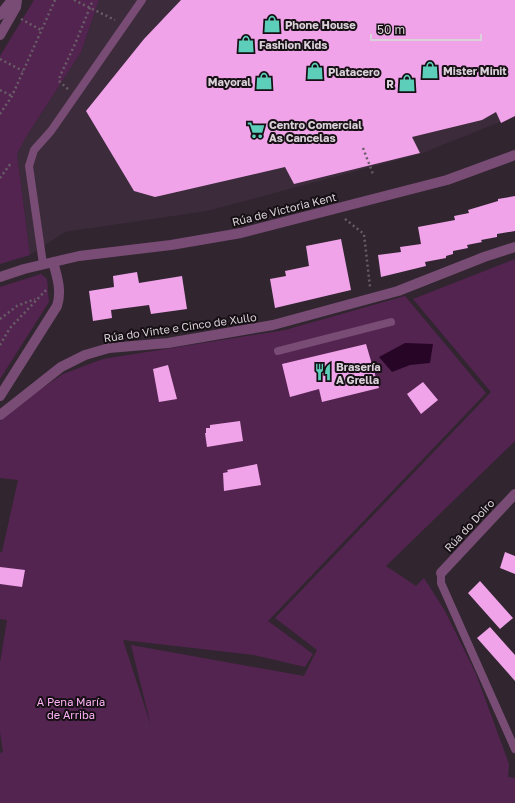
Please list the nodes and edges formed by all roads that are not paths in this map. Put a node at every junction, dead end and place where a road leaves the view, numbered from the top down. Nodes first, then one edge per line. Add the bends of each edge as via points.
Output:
1 (12, 0) edge
2 (17, 0) edge
3 (142, 0) edge
4 (0, 15) edge
5 (0, 35) edge
6 (515, 155) edge
7 (515, 247) edge
8 (53, 262) junction
9 (42, 264) junction
10 (0, 277) edge
11 (390, 322) dead end
12 (278, 351) dead end
13 (0, 396) edge
14 (0, 416) edge
15 (515, 494) edge
16 (441, 573) joint
17 (515, 748) edge

1 - 4 street
2 - 5 street via 16,7
3 - 9 lane via 51,131 34,150 29,166
6 - 8 street, Rúa de Victoria Kent via 447,180 221,237 79,256
7 - 14 street, Rúa do Vinte e Cinco de Xullo via 398,291 273,325 168,342 109,348 85,355 61,367
8 - 9 street, Rúa de Victoria Kent
8 - 13 street via 60,298 57,306
9 - 10 street, Rúa de Victoria Kent
11 - 12 lane
15 - 16 street, Rúa do Doiro
16 - 17 lane via 441,583

